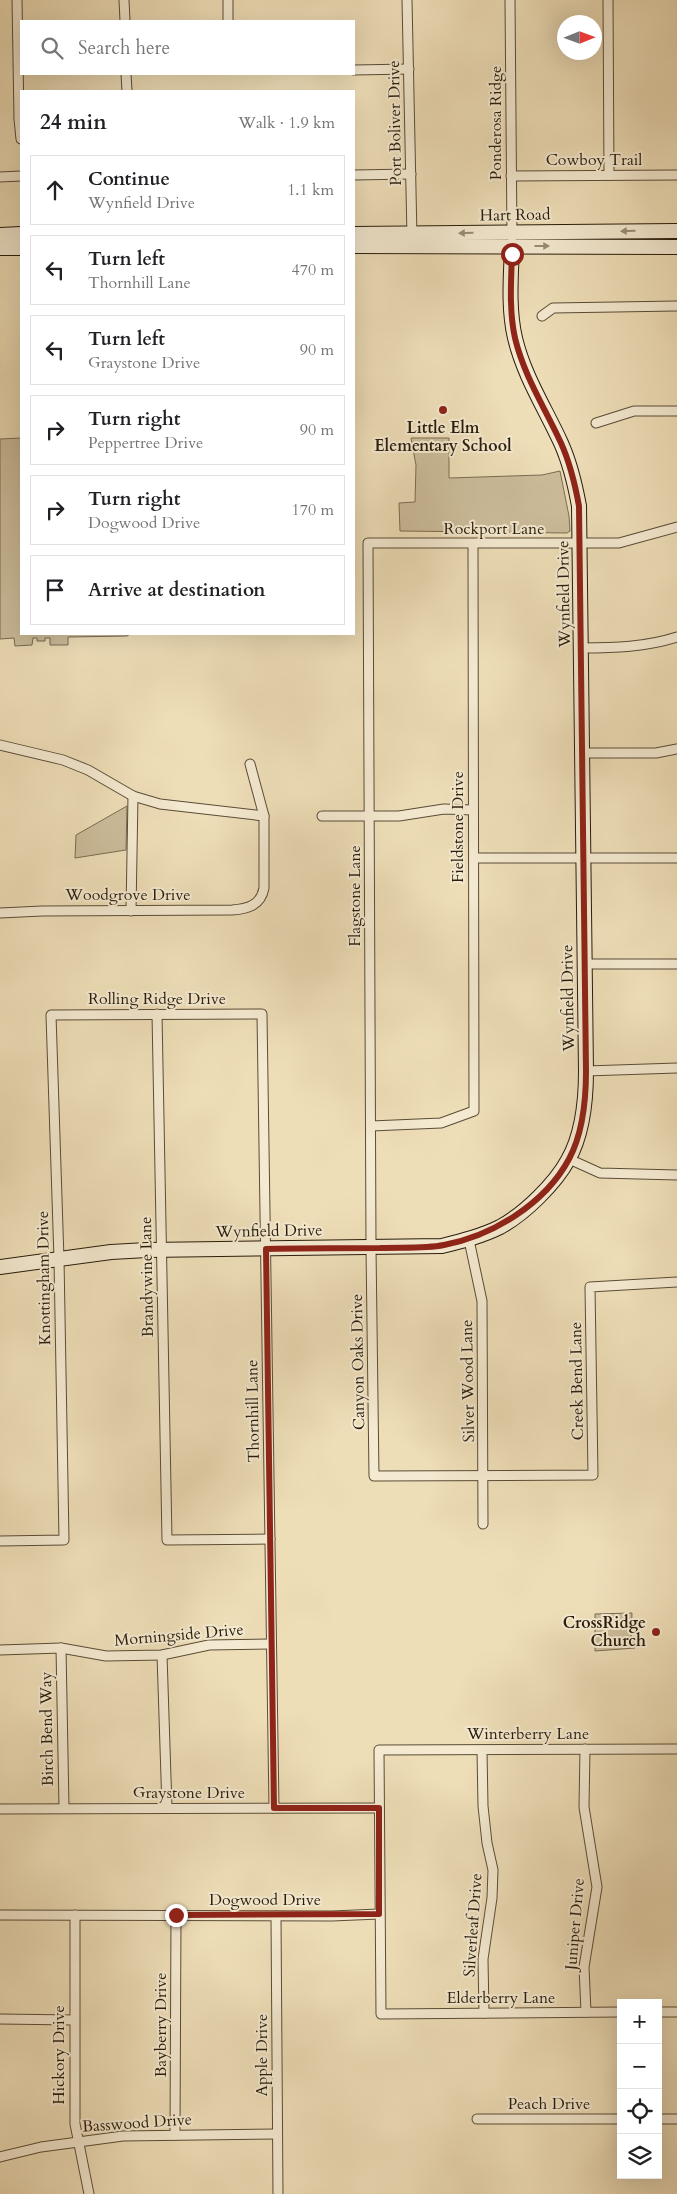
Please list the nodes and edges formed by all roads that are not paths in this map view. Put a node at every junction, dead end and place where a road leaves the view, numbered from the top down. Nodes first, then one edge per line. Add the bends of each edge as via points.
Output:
1 (17, 0) edge
2 (124, 0) edge
3 (228, 0) edge
4 (407, 0) edge
5 (510, 0) edge
6 (608, 0) edge
7 (124, 20) edge
8 (228, 20) edge
9 (409, 69) junction
10 (355, 70) edge
11 (126, 75) edge
12 (127, 90) edge
13 (20, 129) edge
14 (411, 174) junction
15 (355, 175) edge
16 (609, 175) junction
17 (677, 175) edge
18 (20, 176) edge
19 (511, 176) junction
20 (0, 177) edge
21 (677, 231) edge
22 (0, 234) edge
23 (20, 234) edge
24 (355, 234) edge
25 (512, 239) junction
26 (412, 240) junction
27 (355, 246) edge
28 (677, 246) edge
29 (0, 248) edge
30 (20, 248) edge
31 (677, 306) edge
32 (542, 316) dead end
33 (677, 411) edge
34 (596, 423) dead end
35 (677, 527) edge
36 (368, 543) joint
37 (473, 544) junction
38 (581, 544) junction
39 (677, 637) edge
40 (582, 648) junction
41 (0, 745) edge
42 (677, 750) edge
43 (583, 753) junction
44 (250, 764) dead end
45 (133, 796) junction
46 (474, 810) junction
47 (264, 816) junction
48 (322, 816) dead end
49 (369, 817) junction
50 (474, 858) junction
51 (584, 858) junction
52 (677, 858) edge
53 (131, 911) junction
54 (0, 913) edge
55 (585, 964) junction
56 (677, 964) edge
57 (157, 1014) junction
58 (262, 1014) joint
59 (51, 1015) joint
60 (677, 1068) edge
61 (586, 1071) junction
62 (370, 1126) junction
63 (569, 1159) junction
64 (677, 1175) edge
65 (469, 1240) junction
66 (371, 1248) junction
67 (266, 1249) junction
68 (161, 1250) junction
69 (59, 1259) junction
70 (0, 1267) edge
71 (677, 1282) edge
72 (484, 1475) junction
73 (483, 1524) dead end
74 (270, 1539) junction
75 (0, 1542) edge
76 (271, 1644) junction
77 (61, 1648) junction
78 (0, 1650) edge
79 (162, 1655) junction
80 (585, 1749) junction
81 (677, 1749) edge
82 (482, 1750) junction
83 (64, 1808) junction
84 (167, 1808) junction
85 (274, 1808) junction
86 (379, 1808) junction
87 (0, 1809) edge
88 (379, 1914) junction
89 (0, 1915) edge
90 (75, 1915) junction
91 (176, 1915) junction
92 (276, 1916) junction
93 (586, 2012) junction
94 (617, 2012) edge
95 (662, 2012) edge
96 (677, 2012) edge
97 (484, 2013) junction
98 (0, 2020) edge
99 (74, 2020) junction
100 (477, 2119) dead end
101 (617, 2119) edge
102 (662, 2119) edge
103 (677, 2119) edge
104 (277, 2134) junction
105 (176, 2135) junction
106 (77, 2142) junction
107 (0, 2157) edge
108 (89, 2194) edge
109 (278, 2194) edge

1 - 13 street
2 - 7 street
3 - 8 street
4 - 9 street, Port Boliver Drive
5 - 19 street, Ponderosa Ridge
6 - 16 street
9 - 10 street
9 - 14 street, Port Boliver Drive
11 - 12 street
14 - 15 street
14 - 26 street, Port Boliver Drive
16 - 17 street, Cowboy Trail
16 - 19 street, Cowboy Trail
18 - 20 street
19 - 25 street, Ponderosa Ridge
21 -> 25 street, Hart Road
22 - 23 street
24 - 26 street, Hart Road
25 - 26 street, Hart Road
25 -> 28 street, Hart Road
25 - 38 street, Wynfield Drive via 511,299 515,337 526,372 572,471 579,506
26 - 27 street, Hart Road
29 - 30 street
31 - 32 street via 553,308
33 - 34 street via 634,411
35 - 38 street, Rockport Lane via 619,543
36 - 37 street, Rockport Lane
36 - 49 street, Flagstone Lane
37 - 38 street, Rockport Lane
37 - 46 street, Fieldstone Drive
38 - 40 street, Wynfield Drive
39 - 40 street via 618,648
40 - 43 street, Wynfield Drive
41 - 45 street via 41,754 88,770
42 - 43 street
43 - 51 street, Wynfield Drive
44 - 47 street
45 - 47 street via 165,805
45 - 53 street
46 - 49 street via 444,809
46 - 50 street, Fieldstone Drive
47 - 53 street, Woodgrove Drive via 264,888 254,904 232,910
48 - 49 street
49 - 62 street, Flagstone Lane
50 - 51 street
50 - 62 street, Fieldstone Drive via 474,1111 441,1123
51 - 52 street
51 - 55 street, Wynfield Drive
53 - 54 street, Woodgrove Drive
55 - 56 street
55 - 61 street, Wynfield Drive
57 - 58 street, Rolling Ridge Drive
57 - 59 street, Rolling Ridge Drive
57 - 68 street, Brandywine Lane
58 - 67 street, Thornhill Lane
59 - 69 street, Knottingham Drive
60 - 61 street
61 - 63 street, Wynfield Drive via 581,1125
62 - 66 street, Flagstone Lane
63 - 64 street via 600,1172
63 - 65 street, Wynfield Drive via 530,1205 501,1226
65 - 66 street, Wynfield Drive via 442,1246
65 - 72 street, Silver Wood Lane via 482,1300
66 - 67 street, Wynfield Drive
66 - 72 street, Canyon Oaks Drive via 374,1476
67 - 68 street, Wynfield Drive
67 - 74 street, Thornhill Lane
68 - 69 street, Wynfield Drive
68 - 74 street, Brandywine Lane via 167,1540
69 - 70 street, Wynfield Drive
69 - 75 street, Knottingham Drive via 64,1540
71 - 72 street, Creek Bend Lane via 590,1287 593,1474
72 - 73 street, Silver Wood Lane
74 - 76 street, Thornhill Lane
76 - 79 street, Morningside Drive via 209,1645
76 - 85 street, Thornhill Lane
77 - 78 street, Morningside Drive
77 - 79 street, Morningside Drive via 106,1656
77 - 83 street, Birch Bend Way
79 - 84 street
80 - 81 street, Winterberry Lane
80 - 82 street, Winterberry Lane
80 - 93 street, Juniper Drive via 584,1807 596,1887 584,1967
82 - 86 street, Winterberry Lane via 378,1750
82 - 97 street, Silverleaf Drive via 483,1806 493,1870 483,1959
83 - 84 street, Graystone Drive
83 - 87 street, Graystone Drive
84 - 85 street, Graystone Drive
85 - 86 street, Graystone Drive
86 - 88 street
88 - 92 street, Dogwood Drive
88 - 97 street, Elderberry Lane via 381,2014
89 - 90 street, Dogwood Drive
90 - 91 street, Dogwood Drive
90 - 99 street, Hickory Drive
91 - 92 street, Dogwood Drive
91 - 105 street, Bayberry Drive
92 - 104 street, Apple Drive
93 - 94 street, Elderberry Lane
93 - 97 street, Elderberry Lane
95 - 96 street
98 - 99 street
99 - 106 street, Hickory Drive
100 - 101 street, Peach Drive
102 - 103 street
104 - 105 street, Basswood Drive
104 - 109 street, Apple Drive
105 - 106 street, Basswood Drive via 123,2136
106 - 107 street, Basswood Drive
106 - 108 street, Hickory Drive

